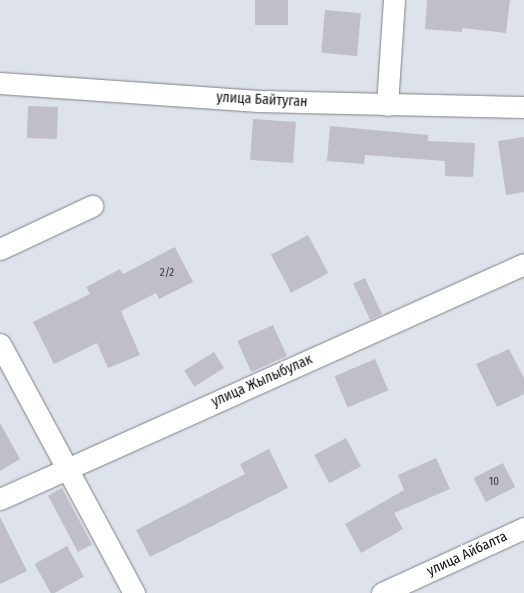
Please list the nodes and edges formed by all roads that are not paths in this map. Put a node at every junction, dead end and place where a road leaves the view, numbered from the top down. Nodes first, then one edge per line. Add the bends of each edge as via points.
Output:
1 (394, 0) edge
2 (0, 83) edge
3 (387, 105) junction
4 (524, 107) edge
5 (92, 206) dead end
6 (0, 250) edge
7 (524, 264) edge
8 (0, 344) edge
9 (67, 467) junction
10 (0, 499) edge
11 (524, 528) edge
12 (134, 593) edge
13 (382, 593) edge

1 - 3 street
2 - 3 street, улица Байтуган
3 - 4 street, улица Байтуган
5 - 6 street
7 - 9 street, улица Жылыбулак
8 - 9 street
9 - 10 street, улица Жылыбулак
9 - 12 street
11 - 13 street, улица Айбалта

